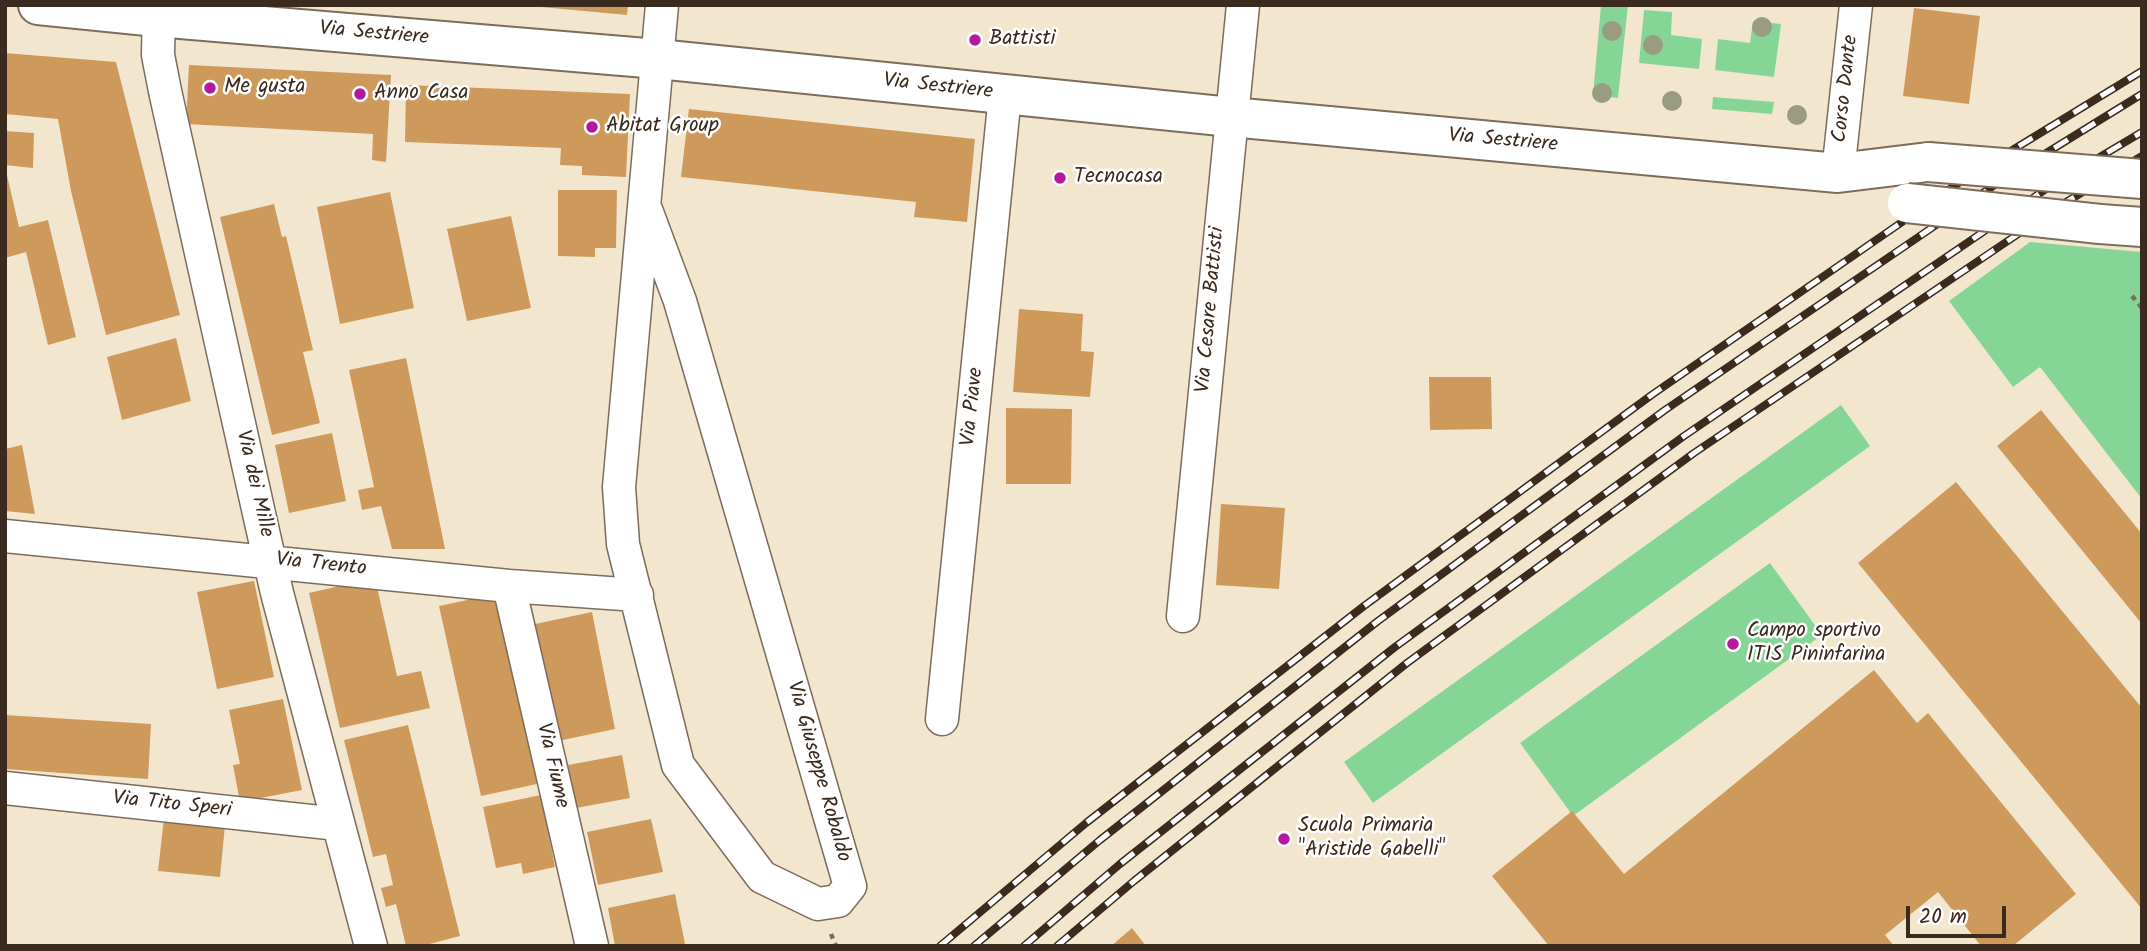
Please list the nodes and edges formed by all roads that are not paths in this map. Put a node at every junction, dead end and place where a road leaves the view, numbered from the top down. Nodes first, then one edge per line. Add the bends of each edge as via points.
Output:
1 (38, 5) edge
2 (662, 5) edge
3 (1243, 5) edge
4 (1856, 5) edge
5 (158, 11) edge
6 (658, 59) junction
7 (1005, 95) junction
8 (1231, 117) junction
9 (1838, 173) junction
10 (2142, 179) edge
11 (645, 208) junction
12 (2142, 227) edge
13 (5, 536) edge
14 (271, 561) junction
15 (509, 586) junction
16 (637, 595) junction
17 (1183, 616) dead end
18 (942, 719) dead end
19 (5, 788) edge
20 (338, 824) junction
21 (371, 946) edge
22 (592, 946) edge

1 - 5 main road, Via Sestriere
2 - 6 street, Via Giuseppe Robaldo
3 - 8 street, Via Cesare Battisti
4 - 9 street, Corso Dante
5 - 6 main road, Via Sestriere
5 - 14 street, Via dei Mille via 158,55 165,91
6 - 7 main road, Via Sestriere
6 - 11 street, Via Giuseppe Robaldo
7 - 8 main road, Via Sestriere
7 - 18 street, Via Piave
8 - 9 main road, Via Sestriere
8 - 17 street, Via Cesare Battisti
9 - 10 main road, Via Sestriere, bridge via 1928,162
9 - 12 main road, Via Sestriere, bridge via 1907,203
11 - 16 street, Via Giuseppe Robaldo via 619,487 623,544
11 - 16 street, Via Giuseppe Robaldo via 680,301 850,886 838,901 818,904 762,877 678,765
13 - 14 street, Via Trento
14 - 15 street, Via Trento
14 - 20 street, Via dei Mille
15 - 16 street, Via Trento
15 - 22 street, Via Fiume
19 - 20 street, Via Tito Speri
20 - 21 street, Via dei Mille

